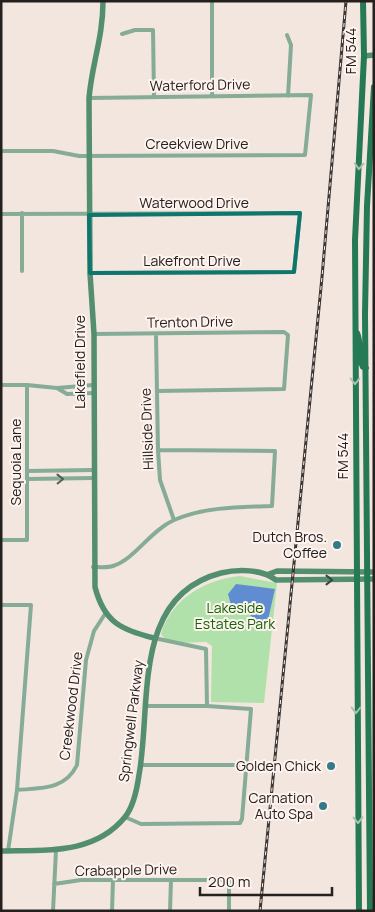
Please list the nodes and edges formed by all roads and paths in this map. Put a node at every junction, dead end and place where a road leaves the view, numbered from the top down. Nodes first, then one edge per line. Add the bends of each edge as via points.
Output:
1 (103, 1) edge
2 (212, 1) edge
3 (363, 1) edge
4 (122, 34) dead end
5 (287, 35) dead end
6 (374, 55) edge
7 (364, 56) junction
8 (374, 87) edge
9 (212, 96) junction
10 (288, 96) junction
11 (154, 97) junction
12 (89, 98) junction
13 (362, 109) junction
14 (370, 145) junction
15 (1, 151) edge
16 (305, 155) joint
17 (89, 156) junction
18 (22, 213) junction
19 (1, 214) edge
20 (89, 215) junction
21 (22, 271) dead end
22 (294, 272) joint
23 (90, 273) junction
24 (355, 330) junction
25 (94, 334) junction
26 (156, 334) junction
27 (366, 368) junction
28 (1, 385) edge
29 (27, 385) junction
30 (93, 385) junction
31 (57, 388) junction
32 (157, 391) junction
33 (93, 394) junction
34 (158, 450) junction
35 (355, 452) junction
36 (367, 452) junction
37 (93, 470) junction
38 (27, 471) junction
39 (93, 478) junction
40 (26, 479) junction
41 (370, 512) edge
42 (174, 520) junction
43 (1, 540) edge
44 (94, 567) junction
45 (305, 571) junction
46 (356, 572) junction
47 (366, 572) junction
48 (374, 572) edge
49 (269, 574) junction
50 (370, 579) edge
51 (305, 580) junction
52 (356, 580) junction
53 (1, 604) edge
54 (106, 614) junction
55 (154, 638) junction
56 (368, 682) junction
57 (357, 683) junction
58 (147, 706) junction
59 (207, 706) junction
60 (141, 765) junction
61 (247, 765) junction
62 (358, 787) junction
63 (369, 787) junction
64 (17, 790) junction
65 (125, 817) junction
66 (56, 850) junction
67 (5, 851) edge
68 (113, 880) junction
69 (171, 880) junction
70 (54, 884) junction
71 (359, 901) junction
72 (370, 904) edge
73 (53, 911) edge
74 (112, 911) edge
75 (170, 911) edge
76 (229, 911) edge
77 (359, 911) edge

1 - 12 street, Lakefield Drive via 103,27
2 - 9 street
3 - 7 main road, FM 544 / FM 544
4 - 11 street via 153,30
5 - 10 street via 291,46
6 - 7 street
7 - 13 main road, FM 544 / FM 544
8 - 14 main road, FM 544 / FM 544
9 - 10 street, Waterford Drive
9 - 11 street, Waterford Drive
10 - 16 street, Waterford Drive via 311,95
11 - 12 street, Waterford Drive
12 - 17 street, Lakefield Drive
13 - 14 main road via 364,137
13 -> 24 main road, FM 544 / FM 544 via 355,240
14 - 27 main road, FM 544 / FM 544 via 366,206
15 - 17 street, Creekview Drive via 53,151
16 - 17 street, Creekview Drive
17 - 20 street, Lakefield Drive
18 - 19 street, Waterwood Drive
18 - 20 street, Waterwood Drive
18 - 21 street
20 - 22 street, Waterwood Drive via 300,213
20 - 23 street, Lakefield Drive
22 - 23 street, Lakefront Drive
23 - 25 street, Lakefield Drive
24 - 27 main road via 359,338 360,358
24 -> 35 main road, FM 544 / FM 544
25 - 26 street, Trenton Drive
25 - 30 street, Lakefield Drive
26 - 32 street, Hillside Drive
26 - 32 street, Trenton Drive via 286,333 284,389
27 - 36 main road, FM 544 / FM 544
28 - 29 street
29 - 31 street
29 - 38 street, Sequoia Lane
30 - 31 street
30 - 33 street, Lakefield Drive
31 - 33 street via 67,394
32 - 34 street, Hillside Drive
33 - 37 street, Lakefield Drive
34 - 42 street, Hillside Drive via 160,480
34 - 42 street via 275,451 272,506 222,507
35 - 36 main road
35 - 46 main road, FM 544 / FM 544
36 - 41 main road, FM 544 / FM 544
37 - 38 street
37 - 39 street, Lakefield Drive
38 - 40 street, Sequoia Lane
40 -> 39 street
39 - 44 street, Lakefield Drive
40 - 43 street, Sequoia Lane via 27,540
41 - 47 main road, FM 544 / FM 544
42 - 44 street via 124,560 112,567
44 - 54 street, Lakefield Drive via 95,587
45 - 46 street, Springwell Parkway
45 - 49 street, Springwell Parkway
45 - 51 street
46 - 47 street, Springwell Parkway
46 - 52 main road, FM 544 / FM 544
47 - 48 street, Springwell Parkway
47 - 50 main road, FM 544 / FM 544
49 - 51 street, Springwell Parkway via 276,580
49 - 55 street, Springwell Parkway via 233,571 196,584 169,608
50 - 52 street, Springwell Parkway
50 - 56 main road, FM 544 / FM 544
51 -> 52 street, Springwell Parkway
52 - 57 main road, FM 544 / FM 544
53 - 64 street via 31,605
54 - 55 street, Lakefield Drive via 128,632
54 - 64 street, Creekwood Drive via 94,631 86,660 77,765 73,774 54,787
55 - 58 street, Springwell Parkway
55 - 59 street, Lakefield Drive via 206,649
56 - 57 main road
56 - 63 main road, FM 544 / FM 544
57 -> 62 main road, FM 544 / FM 544
58 - 59 street
58 - 60 street, Springwell Parkway
59 - 61 street via 251,709
60 - 61 street
60 - 65 street, Springwell Parkway via 134,799
61 - 65 street via 240,823 141,824
62 - 63 main road
62 -> 71 main road, FM 544 / FM 544
63 - 72 main road, FM 544 / FM 544
64 - 67 street
65 - 66 street, Springwell Parkway via 94,841
66 - 67 street, Springwell Parkway
66 - 70 street
68 - 69 street, Crabapple Drive
68 - 70 street, Crabapple Drive
68 - 74 street
69 - 75 street
69 - 76 street, Crabapple Drive via 229,880
70 - 73 street
71 - 72 main road
71 - 77 main road, FM 544 / FM 544

